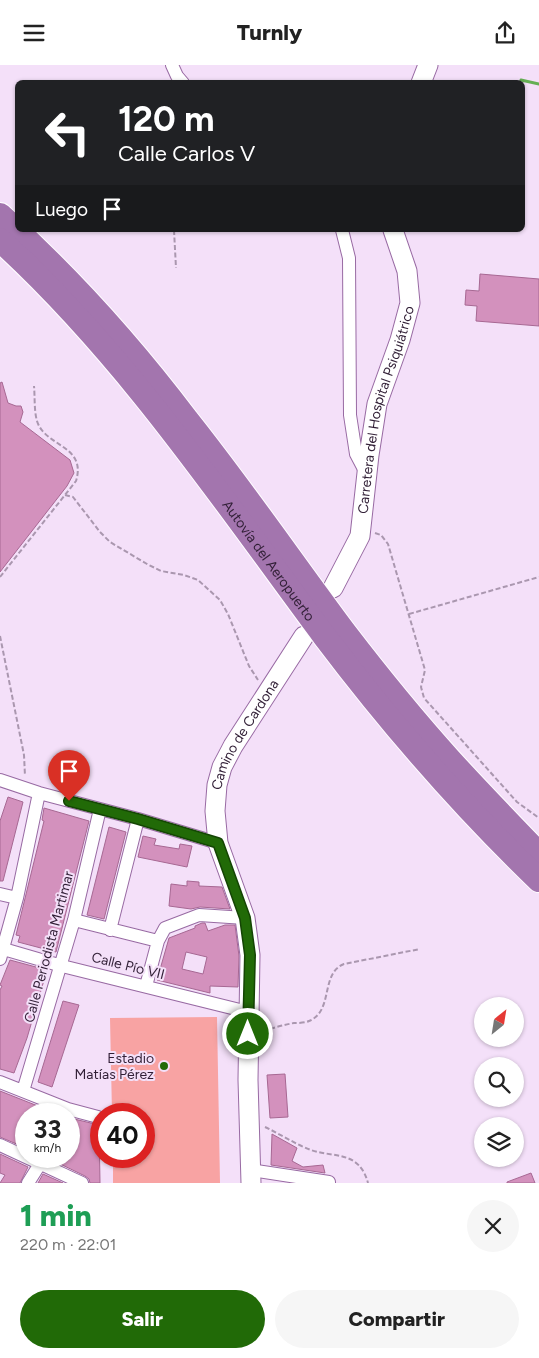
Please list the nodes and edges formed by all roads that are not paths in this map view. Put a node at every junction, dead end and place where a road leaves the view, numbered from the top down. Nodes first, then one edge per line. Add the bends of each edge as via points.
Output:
1 (172, 65) edge
2 (428, 65) edge
3 (180, 80) edge
4 (423, 80) edge
5 (0, 215) edge
6 (15, 230) edge
7 (17, 232) edge
8 (342, 232) edge
9 (394, 232) edge
10 (0, 240) edge
11 (367, 475) junction
12 (333, 588) dead end
13 (304, 636) dead end
14 (0, 779) edge
15 (39, 793) junction
16 (100, 809) junction
17 (138, 819) junction
18 (218, 843) junction
19 (539, 854) edge
20 (539, 880) edge
21 (0, 894) edge
22 (17, 898) junction
23 (245, 918) junction
24 (74, 920) junction
25 (110, 930) junction
26 (158, 941) junction
27 (1, 952) edge
28 (62, 965) junction
29 (146, 986) junction
30 (248, 1012) junction
31 (0, 1082) edge
32 (24, 1091) junction
33 (49, 1103) edge
34 (0, 1145) edge
35 (15, 1150) edge
36 (38, 1168) edge
37 (57, 1168) edge
38 (251, 1176) edge
39 (329, 1182) edge
40 (28, 1183) edge
41 (82, 1183) edge

1 - 3 street
2 - 4 street
5 - 6 highway, Autovía del Aeropuerto
7 - 19 highway, Autovía del Aeropuerto via 74,287 146,369 407,710
8 - 11 street via 349,258 351,425 356,454
9 - 11 street, Carretera del Hospital Psiquiátrico via 407,271 410,303 377,404
10 - 20 highway, Autovía del Aeropuerto via 107,350 196,462 382,709 445,782
11 - 12 street, Carretera del Hospital Psiquiátrico via 360,536
13 - 18 street, Camino de Cardona via 222,767 215,811
14 - 15 street
15 - 16 street
15 - 22 street
16 - 17 street
16 - 24 street, Calle Periodista Martimar
17 - 18 street
17 - 25 street
18 - 23 street, Camino de Cardona
21 - 22 street
22 - 27 street
23 - 26 street via 199,915 166,928
23 - 30 street, Camino de Cardona via 250,955
24 - 25 street
24 - 28 street, Calle Periodista Martimar
25 - 26 street
26 - 29 street
27 - 28 street, Calle Pío VII
28 - 29 street, Calle Pío VII
28 - 32 street, Calle Periodista Martimar
29 - 30 street, Calle Pío VII
30 - 38 street, Camino de Cardona
31 - 32 street
32 - 33 street
34 - 35 street
36 - 40 street
37 - 41 street
38 - 39 street

